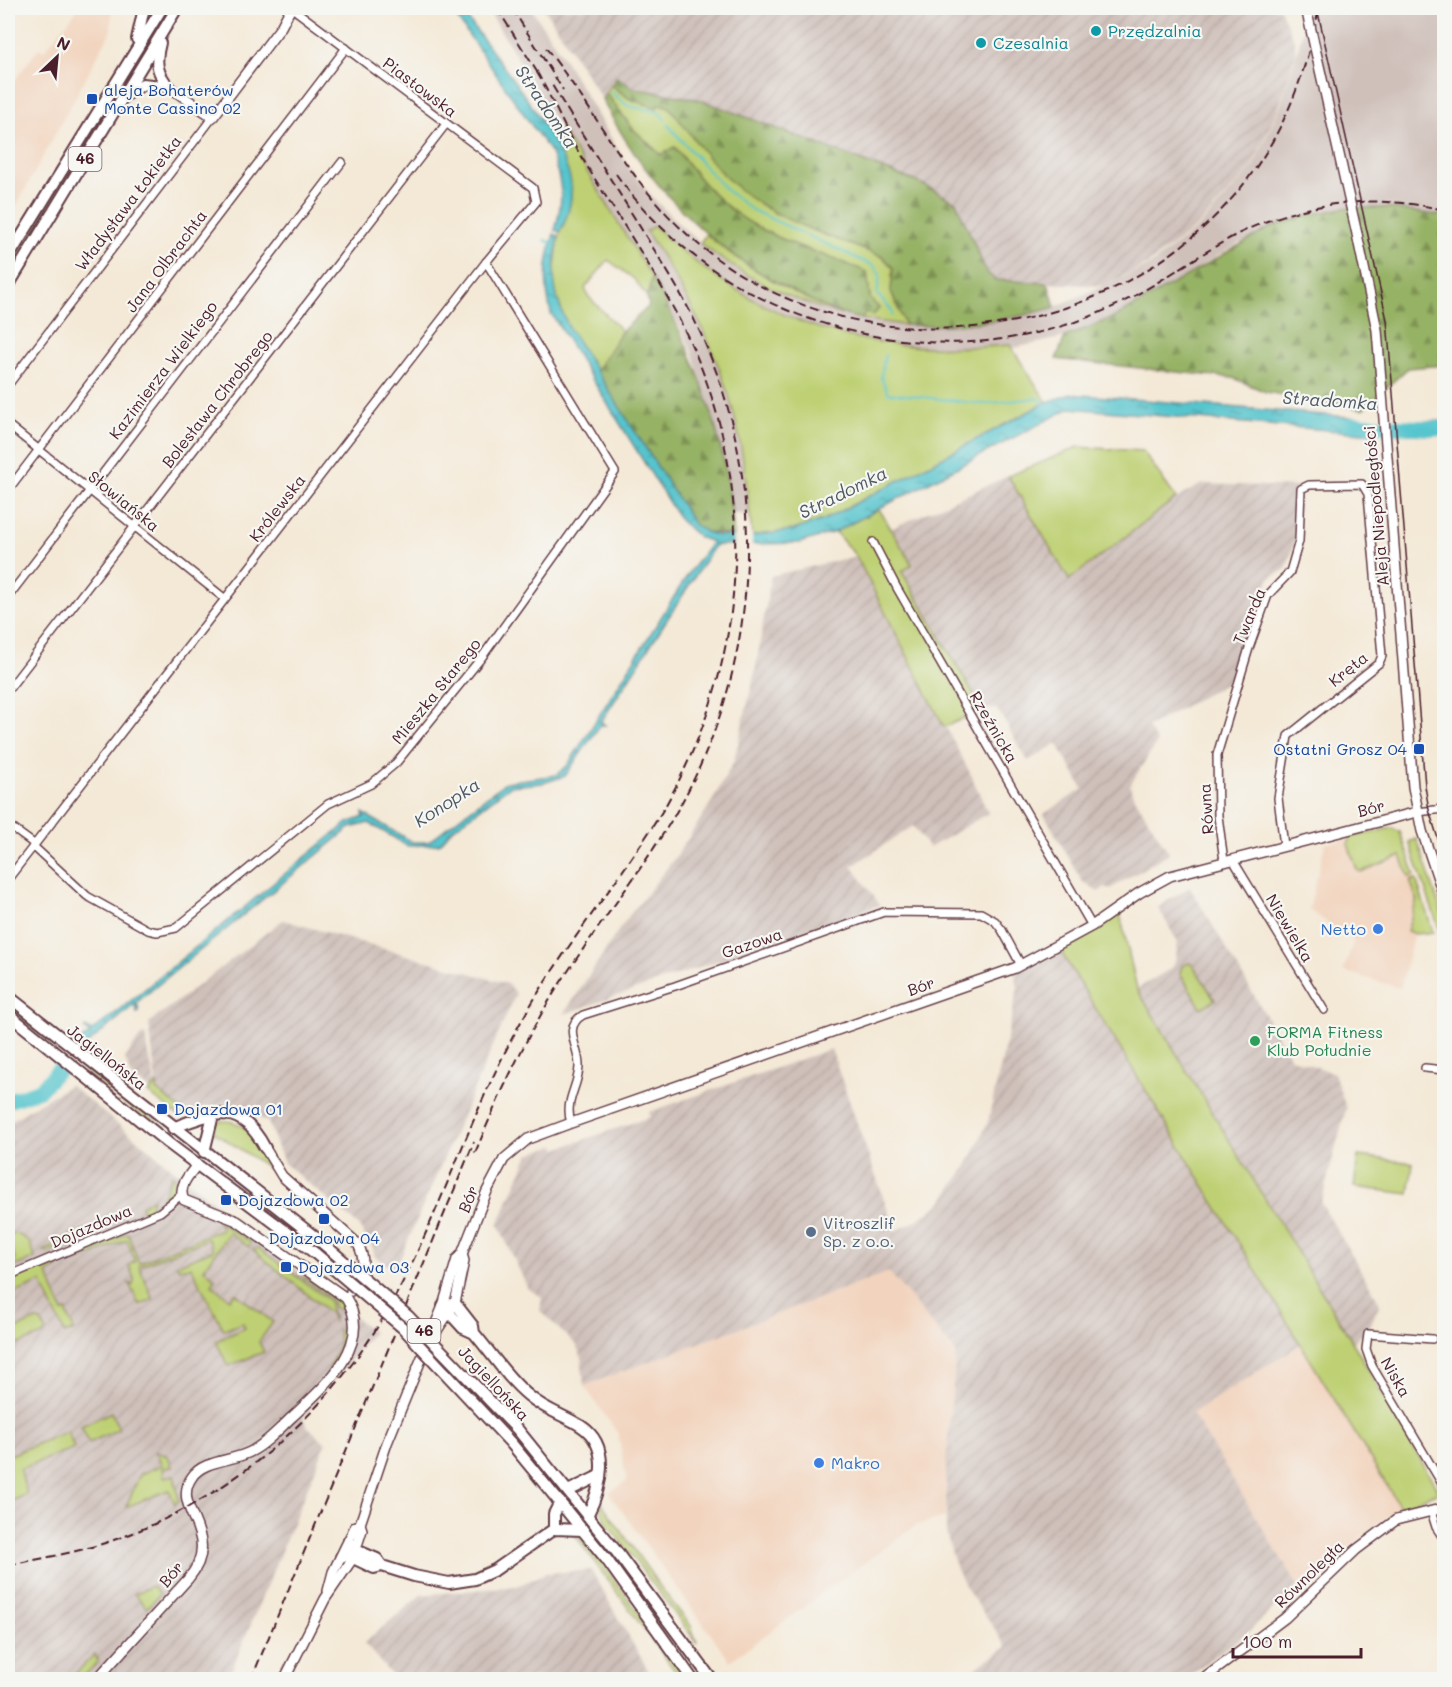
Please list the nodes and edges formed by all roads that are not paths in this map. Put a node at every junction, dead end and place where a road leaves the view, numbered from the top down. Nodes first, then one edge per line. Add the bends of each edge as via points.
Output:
1 (144, 8) edge
2 (162, 8) edge
3 (177, 8) edge
4 (291, 8) edge
5 (1306, 8) edge
6 (162, 32) junction
7 (135, 48) junction
8 (346, 48) junction
9 (169, 87) junction
10 (122, 100) junction
11 (213, 117) junction
12 (446, 124) junction
13 (342, 162) dead end
14 (533, 188) joint
15 (8, 258) edge
16 (486, 262) junction
17 (8, 286) edge
18 (8, 385) edge
19 (8, 425) edge
20 (38, 450) junction
21 (1301, 489) joint
22 (8, 490) edge
23 (89, 490) junction
24 (134, 526) junction
25 (873, 542) dead end
26 (8, 597) edge
27 (224, 598) junction
28 (8, 690) edge
29 (1217, 755) joint
30 (1444, 809) edge
31 (1417, 813) junction
32 (8, 825) edge
33 (33, 845) junction
34 (1284, 846) junction
35 (1229, 860) junction
36 (8, 879) edge
37 (1444, 896) edge
38 (1092, 926) junction
39 (1021, 964) junction
40 (8, 996) edge
41 (1324, 1010) dead end
42 (8, 1014) edge
43 (1425, 1068) dead end
44 (1444, 1070) edge
45 (213, 1115) junction
46 (571, 1123) junction
47 (173, 1128) junction
48 (265, 1148) joint
49 (204, 1152) junction
50 (197, 1165) junction
51 (181, 1195) junction
52 (462, 1254) junction
53 (8, 1276) edge
54 (346, 1298) junction
55 (455, 1303) junction
56 (446, 1310) junction
57 (474, 1333) junction
58 (1432, 1339) dead end
59 (599, 1476) junction
60 (1444, 1487) edge
61 (568, 1491) junction
62 (560, 1502) junction
63 (1444, 1508) edge
64 (1431, 1511) junction
65 (588, 1514) junction
66 (554, 1529) junction
67 (583, 1530) junction
68 (1444, 1539) edge
69 (350, 1552) junction
70 (96, 1680) edge
71 (284, 1680) edge
72 (693, 1680) edge
73 (712, 1680) edge
74 (1202, 1680) edge

1 - 7 main road
2 - 7 main road, 46
3 - 6 main road, 46
4 - 8 street, Piastowska
4 - 11 street, Władysława Łokietka
5 - 31 street, Aleja Niepodległości, bridge via 1377,330
6 - 9 main road via 155,59 161,78
6 - 10 main road, 46
7 - 15 main road, 46
8 - 12 street, Piastowska
8 - 20 street, Jana Olbrachta
9 - 10 main road via 143,84
9 - 11 street
10 - 17 main road, 46
11 - 18 street, Władysława Łokietka
12 - 14 street, Piastowska
12 - 24 street, Bolesława Chrobrego
13 - 23 street, Kazimierza Wielkiego
14 - 16 street, Królewska via 536,202
16 - 27 street, Królewska
16 - 33 street, Mieszka Starego via 615,472 482,657 384,775 328,804 176,928 157,932 106,907 73,886
19 - 20 street, Słowiańska
20 - 22 street, Jana Olbrachta
20 - 23 street, Słowiańska
21 - 29 street, Twarda via 1299,541 1290,572 1268,595
21 - 34 street, Kręta via 1309,485 1358,484 1367,490 1382,651 1379,663 1288,736 1278,798
23 - 24 street, Słowiańska
23 - 26 street, Kazimierza Wielkiego
24 - 27 street, Słowiańska
24 - 28 street, Bolesława Chrobrego
25 - 38 street, Rzeźnicka
27 - 33 street, Królewska
29 - 35 street, Równa via 1218,816
30 - 31 street, Bór
31 - 34 street, Bór
31 - 37 street, Aleja Niepodległości
32 - 33 street
33 - 36 street, Królewska
34 - 35 street, Bór
35 - 38 street, Bór via 1170,876
35 - 41 street, Niewielka
38 - 39 street, Bór
39 - 46 street, Bór
39 - 46 street, Gazowa via 995,921 981,913 884,912 583,1015 571,1029 579,1066 578,1080 568,1101
40 - 47 main road, Jagiellońska / 46
42 - 50 main road, Jagiellońska / 46
43 - 44 street
45 - 47 main road
45 - 48 main road via 243,1119 255,1129
45 - 49 main road
46 - 52 street, Bór via 528,1139 504,1159
47 - 49 main road, Jagiellońska / 46
48 - 54 street via 282,1176 358,1244 364,1270
49 - 61 main road, Jagiellońska / 46, bridge via 320,1241 421,1329 518,1430
50 - 51 street via 182,1186
50 - 62 main road, Jagiellońska / 46, bridge via 316,1254 416,1341
51 - 53 street, Dojazdowa via 160,1212
51 - 54 street via 188,1203 237,1221
52 - 55 street, Bór
52 - 56 street, Bór via 457,1259
54 - 70 street, Bór via 354,1322 352,1344 343,1364 264,1443 235,1458 204,1467 191,1477 186,1497 203,1548 200,1561
55 - 56 main road
55 - 57 main road
56 - 57 main road via 468,1332
56 - 69 street, Bór via 408,1385 360,1524 362,1530
57 - 59 main road via 515,1384 583,1427 592,1437 600,1457
58 - 60 street, Niska via 1368,1334 1366,1349 1372,1366
59 - 61 main road
59 - 65 main road via 598,1495
61 - 65 main road, Jagiellońska / 46
62 - 66 main road via 554,1514
62 - 67 main road, Jagiellońska / 46
63 - 64 street, Równoległa
64 - 68 street
64 - 74 street, Równoległa via 1396,1520 1356,1550 1285,1618
65 - 73 main road, Jagiellońska / 46
66 - 67 main road
66 - 69 main road via 495,1570 475,1579 450,1583 414,1576
67 - 72 main road, Jagiellońska / 46
69 - 71 street

